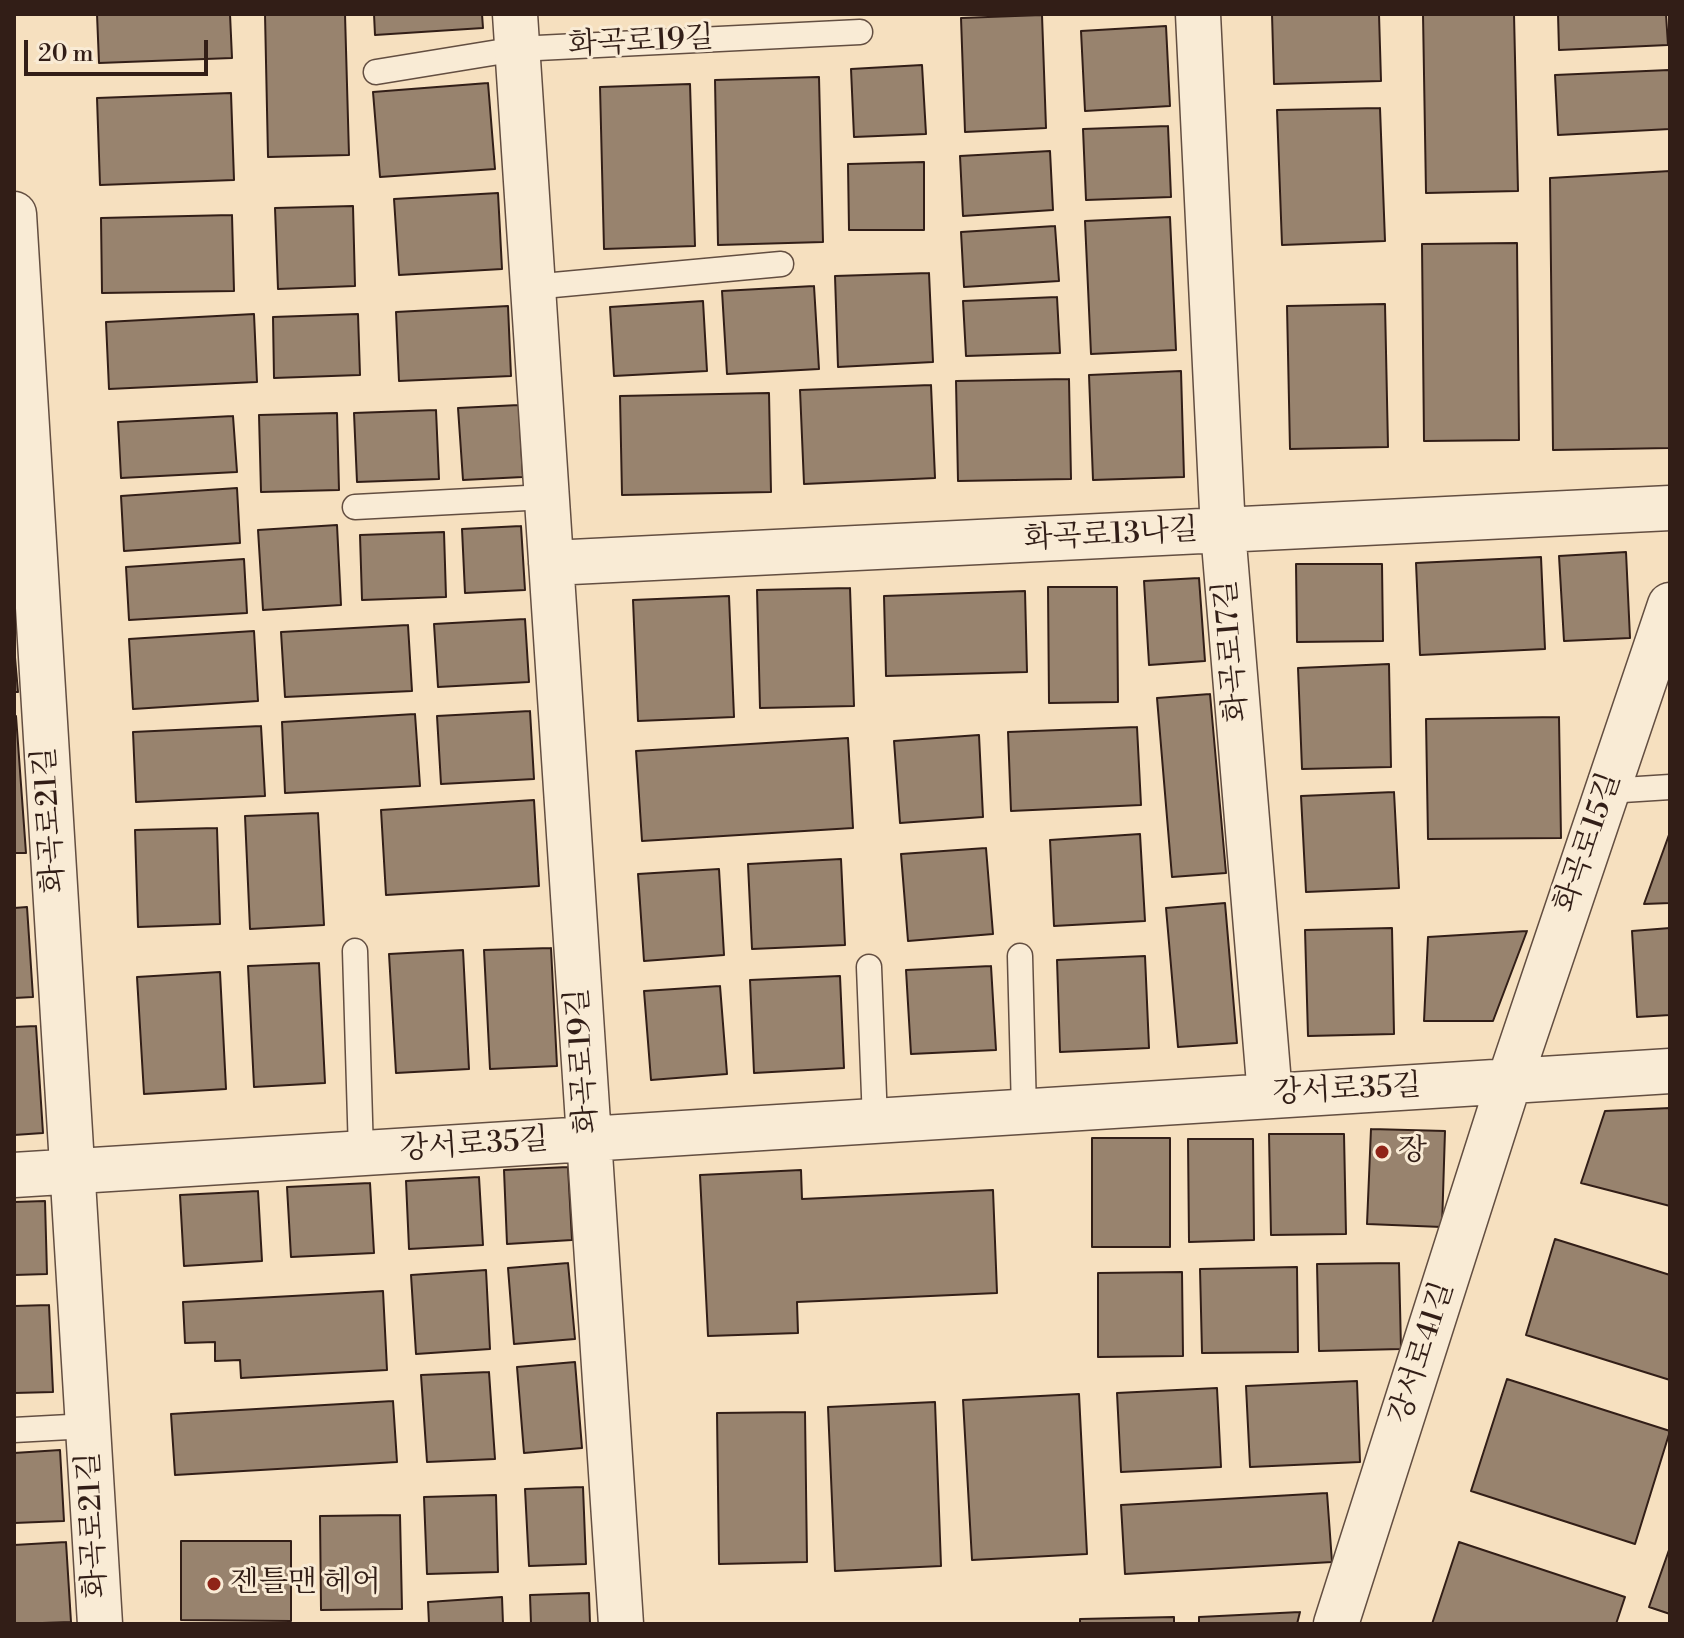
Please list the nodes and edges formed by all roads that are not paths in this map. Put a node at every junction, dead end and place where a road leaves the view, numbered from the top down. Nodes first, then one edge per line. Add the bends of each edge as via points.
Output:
1 (1198, 14) edge
2 (516, 32) edge
3 (860, 32) dead end
4 (376, 72) dead end
5 (14, 214) edge
6 (781, 264) dead end
7 (532, 287) junction
8 (546, 497) junction
9 (355, 507) dead end
10 (1670, 508) edge
11 (1223, 531) junction
12 (551, 563) junction
13 (1670, 605) edge
14 (1670, 787) edge
15 (1607, 791) junction
16 (355, 951) dead end
17 (1020, 956) dead end
18 (869, 967) dead end
19 (1670, 1071) edge
20 (1509, 1082) junction
21 (1270, 1096) junction
22 (1024, 1111) junction
23 (875, 1121) junction
24 (589, 1139) junction
25 (361, 1153) junction
26 (73, 1171) junction
27 (14, 1175) edge
28 (88, 1426) junction
29 (14, 1430) edge
30 (100, 1624) edge
31 (621, 1624) edge
32 (1336, 1624) edge

1 - 11 street, 화곡로17길
2 - 3 lane, 화곡로19길
2 - 4 lane, 화곡로19길
2 - 7 street, 화곡로19길
5 - 26 street, 화곡로21길
6 - 7 lane
7 - 8 street, 화곡로19길
8 - 9 lane
8 - 12 street, 화곡로19길
10 - 11 street, 화곡로13나길
11 - 12 street, 화곡로13나길
11 - 21 street, 화곡로17길
12 - 24 street, 화곡로19길
13 - 15 street, 화곡로15길
14 - 15 lane
15 - 20 street, 화곡로15길
16 - 25 lane, 강서로35길
17 - 22 lane
18 - 23 lane
19 - 20 street, 강서로35길
20 - 21 street, 강서로35길
20 - 32 street, 강서로41길
21 - 22 street, 강서로35길
22 - 23 street, 강서로35길
23 - 24 street, 강서로35길
24 - 25 street, 강서로35길
24 - 31 street, 화곡로19길
25 - 26 street, 강서로35길
26 - 27 street, 강서로35길
26 - 28 street, 화곡로21길
28 - 29 lane, 화곡로21길
28 - 30 street, 화곡로21길

